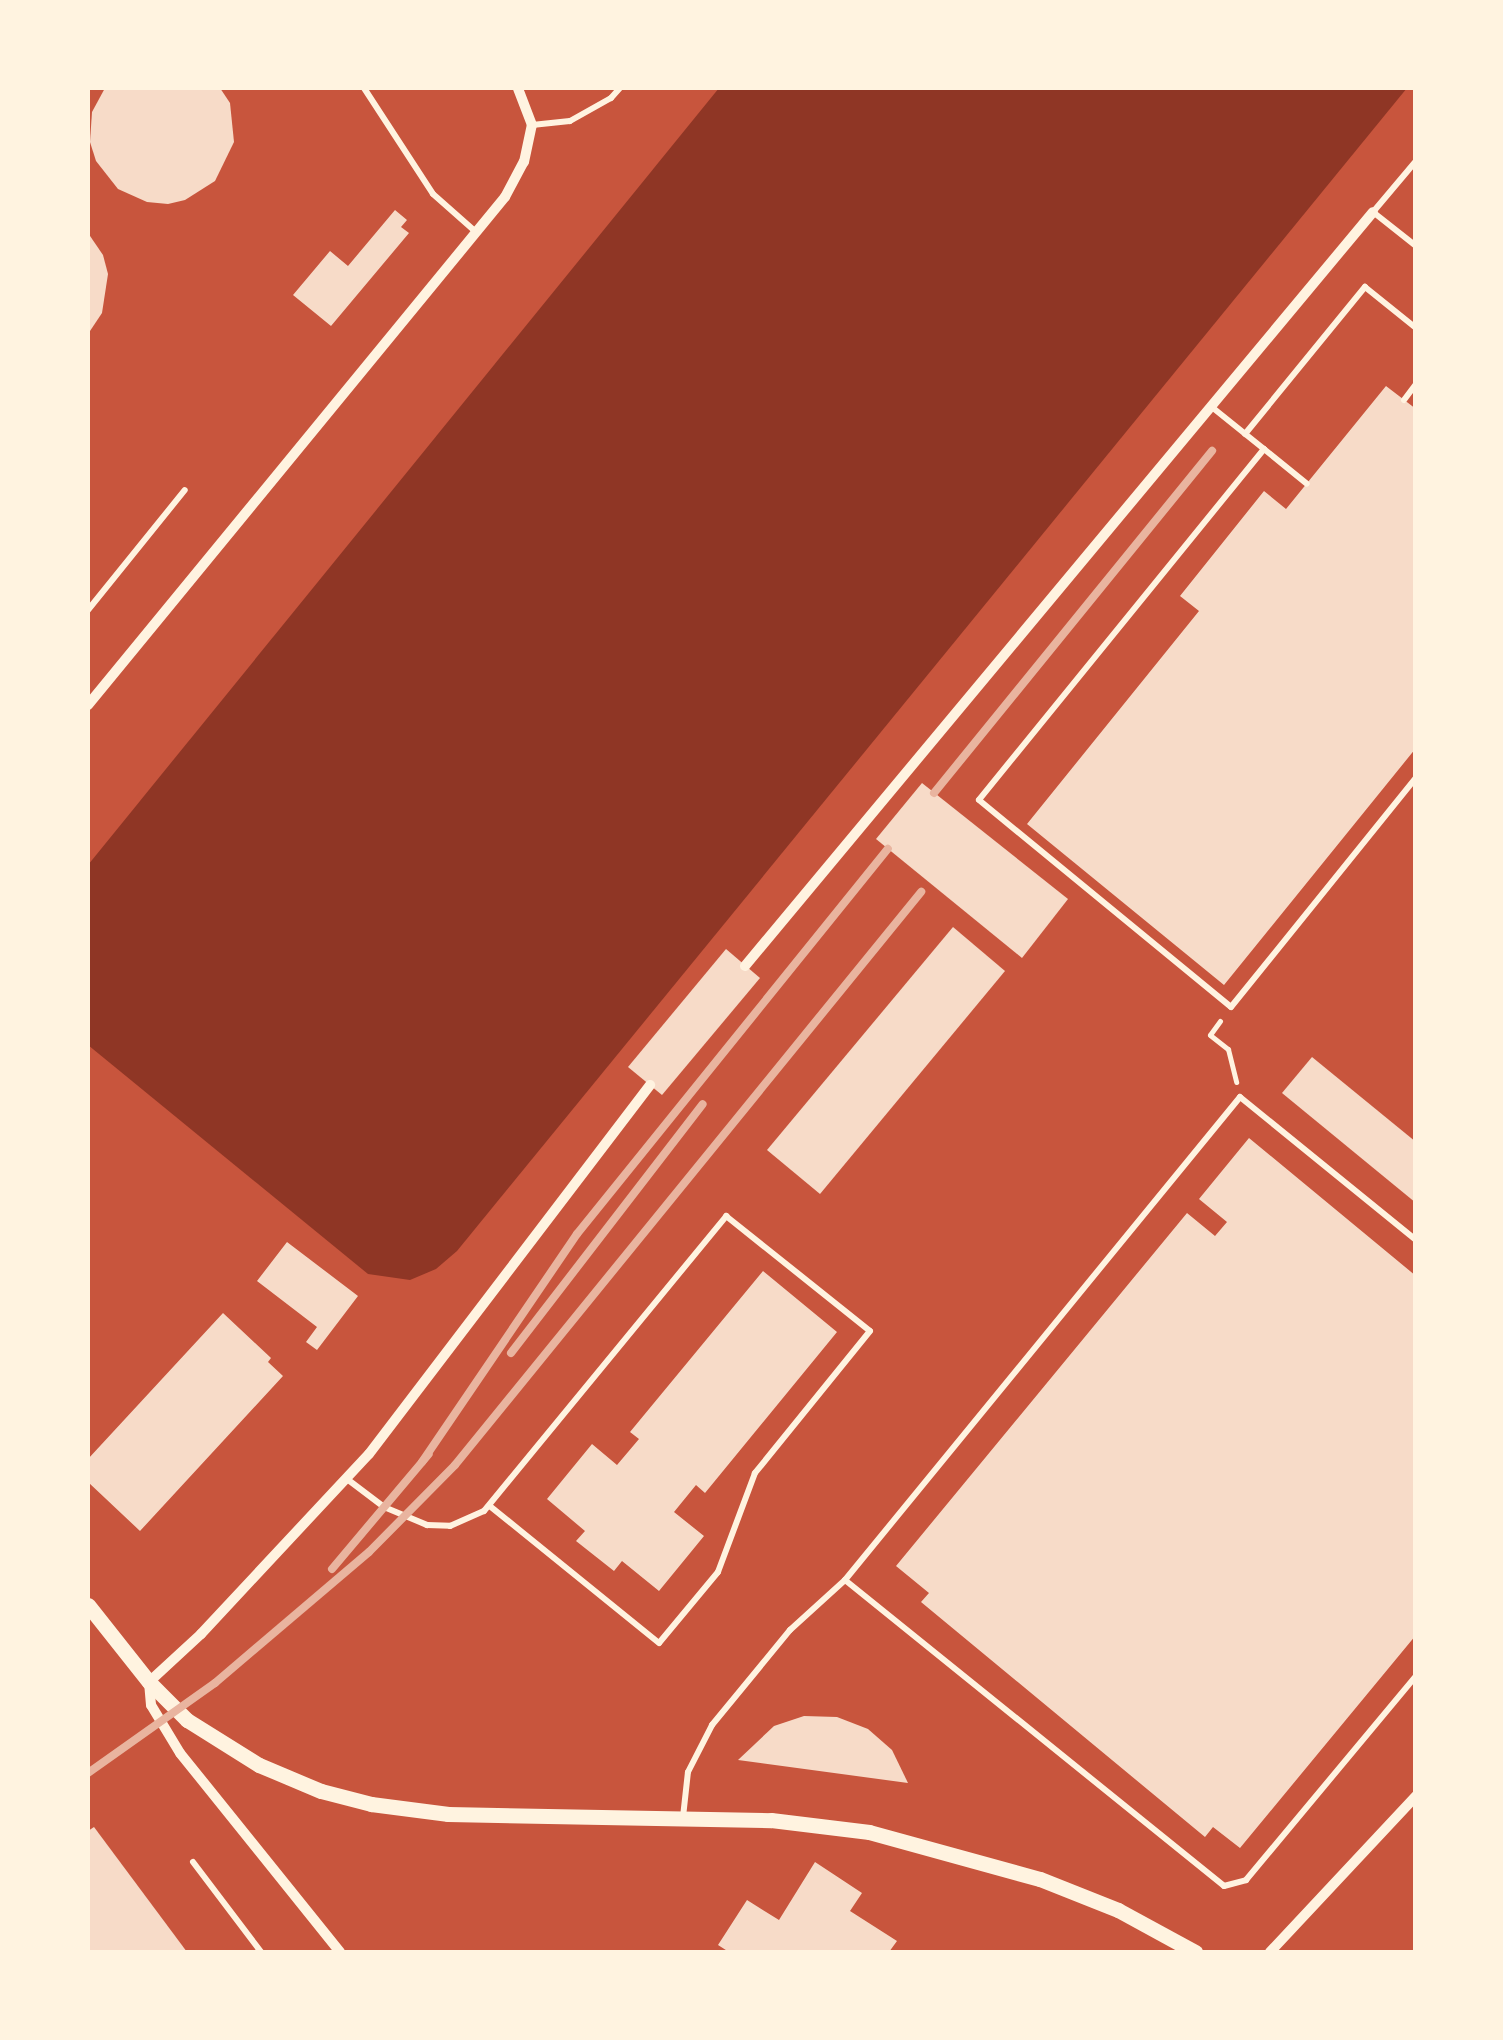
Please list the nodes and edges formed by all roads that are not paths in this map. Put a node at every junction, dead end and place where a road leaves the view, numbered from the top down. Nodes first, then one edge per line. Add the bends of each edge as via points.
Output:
1 (364, 88) edge
2 (518, 88) edge
3 (620, 88) edge
4 (532, 125) junction
5 (1416, 161) edge
6 (1372, 212) junction
7 (476, 232) junction
8 (1416, 246) edge
9 (1416, 328) edge
10 (1416, 384) edge
11 (1404, 400) dead end
12 (1213, 408) junction
13 (1245, 434) junction
14 (1264, 449) junction
15 (1307, 484) dead end
16 (185, 490) dead end
17 (88, 610) edge
18 (88, 705) edge
19 (1416, 778) edge
20 (745, 966) dead end
21 (650, 1084) dead end
22 (1416, 1240) edge
23 (347, 1478) junction
24 (490, 1506) junction
25 (845, 1580) junction
26 (88, 1604) edge
27 (1416, 1676) edge
28 (149, 1682) junction
29 (1416, 1796) edge
30 (682, 1817) junction
31 (193, 1862) dead end
32 (261, 1952) edge
33 (340, 1952) edge
34 (1196, 1952) edge
35 (1270, 1952) edge

1 - 7 lane via 432,194
2 - 4 street
3 - 4 lane via 570,120
4 - 7 street via 524,162
5 - 6 lane
6 - 8 lane
6 - 12 street
7 - 18 street
9 - 13 lane via 1365,287
10 - 11 lane
12 - 13 lane
12 - 20 street
13 - 14 lane
14 - 15 lane
14 - 19 lane via 979,800 1231,1007
16 - 17 lane
21 - 23 street
22 - 25 lane via 1240,1097
23 - 24 lane via 384,1507 427,1525 458,1524
23 - 28 street
24 - 24 lane via 726,1216 870,1331 754,1473 718,1572 659,1643
25 - 27 lane via 1224,1886 1246,1880
25 - 30 lane via 790,1630 712,1726 688,1772
26 - 28 street
28 - 30 street via 219,1742 278,1774 370,1804 448,1814
28 - 33 street via 151,1705 180,1753
29 - 35 street
30 - 34 street via 827,1825 939,1848 1082,1895
31 - 32 lane

